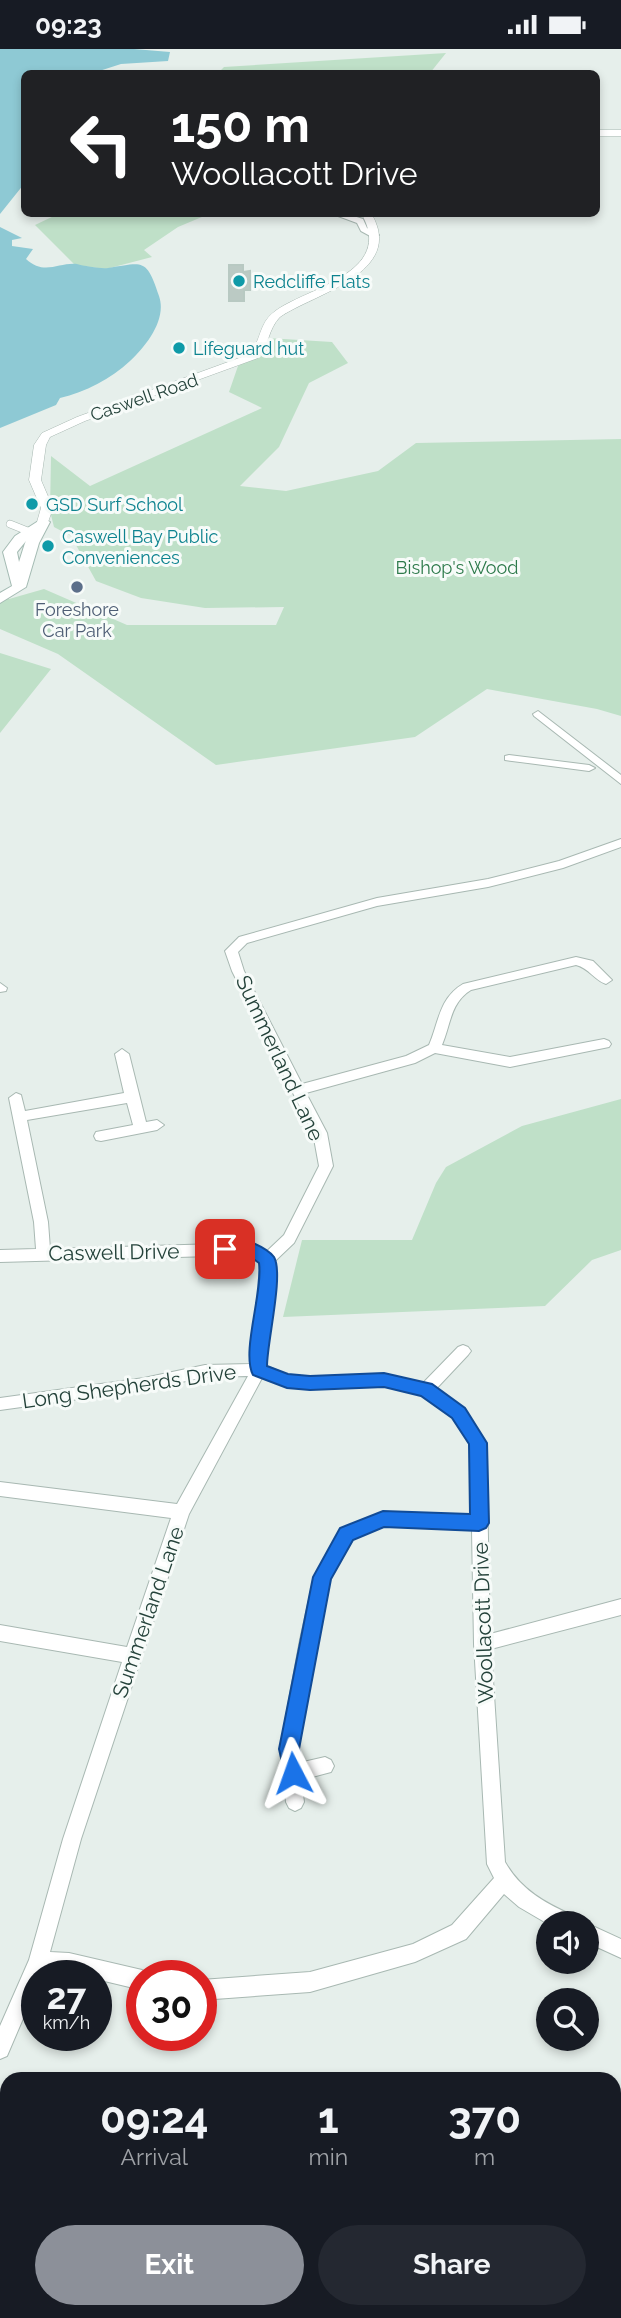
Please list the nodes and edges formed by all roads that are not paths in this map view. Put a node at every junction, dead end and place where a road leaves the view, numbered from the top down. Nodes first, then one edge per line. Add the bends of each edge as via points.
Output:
1 (600, 133) edge
2 (621, 133) edge
3 (347, 217) edge
4 (369, 217) edge
5 (375, 235) junction
6 (5, 522) edge
7 (43, 522) junction
8 (30, 531) junction
9 (19, 587) junction
10 (0, 599) edge
11 (538, 714) dead end
12 (509, 758) dead end
13 (592, 763) junction
14 (620, 780) edge
15 (621, 843) edge
16 (606, 980) dead end
17 (604, 1044) dead end
18 (434, 1048) junction
19 (122, 1054) dead end
20 (299, 1090) junction
21 (132, 1097) junction
22 (16, 1098) dead end
23 (19, 1117) junction
24 (157, 1125) dead end
25 (141, 1128) junction
26 (101, 1136) dead end
27 (43, 1254) junction
28 (0, 1256) edge
29 (267, 1259) junction
30 (463, 1351) dead end
31 (259, 1370) junction
32 (426, 1389) junction
33 (0, 1403) edge
34 (0, 1489) edge
35 (181, 1512) junction
36 (479, 1523) junction
37 (621, 1607) edge
38 (0, 1633) edge
39 (482, 1644) junction
40 (133, 1656) junction
41 (325, 1766) dead end
42 (293, 1773) junction
43 (295, 1802) dead end
44 (504, 1880) junction
45 (542, 1911) edge
46 (599, 1938) edge
47 (621, 1949) edge
48 (38, 1960) edge
49 (217, 1989) edge
50 (21, 2000) edge
51 (0, 2049) edge

1 - 2 street
3 - 5 street via 360,221
4 - 5 street
5 - 7 street, Caswell Road via 369,255 342,282 289,306 270,320 254,356 46,435 35,480 47,508
6 - 8 street
7 - 8 main road
7 - 9 main road
8 - 9 main road via 10,552
9 - 10 main road
11 - 13 street
12 - 13 street
13 - 14 street via 594,774
15 - 20 street, Summerland Lane via 563,864 488,883 377,902 243,940 232,951 233,958
16 - 18 street via 589,964 576,961 467,987 448,1002
17 - 18 street via 510,1062
18 - 20 street via 410,1060
19 - 21 street
20 - 29 street, Summerland Lane via 320,1133 326,1166 289,1239
21 - 23 street
21 - 25 street
22 - 23 street
23 - 27 street via 41,1222
24 - 25 street
25 - 26 street
27 - 28 street, Caswell Drive
27 - 29 street, Caswell Drive via 251,1249
29 - 31 street, Summerland Lane
30 - 32 street
31 - 32 street, Woollacott Drive via 287,1381 384,1380
31 - 33 street, Long Shepherds Drive via 205,1371
31 - 35 street, Summerland Lane
32 - 36 street, Woollacott Drive via 458,1413 478,1443
34 - 35 street
35 - 40 street, Summerland Lane
36 - 39 street, Woollacott Drive
36 - 42 street via 383,1519 347,1534 322,1577 289,1749
37 - 39 street
38 - 40 street
39 - 44 street, Woollacott Drive via 496,1864
40 - 48 street, Summerland Lane via 72,1839
41 - 42 street
42 - 43 street
44 - 45 street via 525,1903
44 - 49 street via 459,1932 415,1953 310,1982
46 - 47 street
50 - 51 street, Summerland Lane

